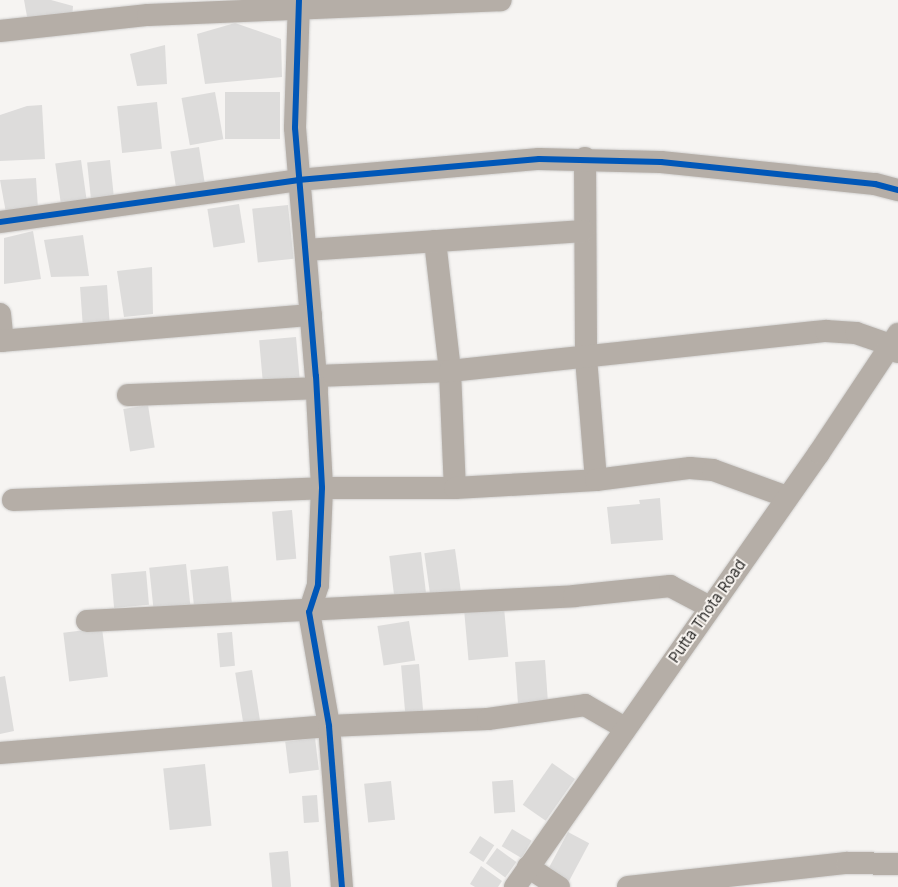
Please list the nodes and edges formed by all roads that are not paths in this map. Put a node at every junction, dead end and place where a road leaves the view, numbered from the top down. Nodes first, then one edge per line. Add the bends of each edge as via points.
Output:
1 (501, 0) edge
2 (298, 4) edge
3 (0, 32) edge
4 (585, 158) junction
5 (298, 180) junction
6 (898, 190) edge
7 (0, 222) edge
8 (583, 231) junction
9 (435, 241) junction
10 (306, 250) junction
11 (0, 314) edge
12 (310, 315) junction
13 (1, 341) edge
14 (896, 344) edge
15 (586, 358) junction
16 (450, 371) junction
17 (316, 382) junction
18 (128, 395) dead end
19 (596, 480) junction
20 (322, 488) junction
21 (456, 488) junction
22 (787, 497) junction
23 (14, 500) dead end
24 (710, 607) junction
25 (309, 612) junction
26 (87, 621) dead end
27 (329, 726) junction
28 (625, 728) junction
29 (0, 753) edge
30 (898, 864) edge
31 (528, 867) junction
32 (342, 887) edge
33 (515, 887) edge
34 (559, 887) edge
35 (628, 887) edge

1 - 2 street
2 - 3 street via 148,15
2 - 5 street via 295,128
4 - 5 street
4 - 6 street via 661,162 875,184
4 - 8 street
5 - 7 street
5 - 10 street
8 - 9 street
8 - 15 street
9 - 10 street
9 - 16 street
10 - 12 street
11 - 13 street
12 - 13 street
12 - 17 street
14 - 15 street via 834,331
14 - 22 street, Putta Thota Road
15 - 16 street
15 - 19 street
16 - 17 street
16 - 21 street
17 - 18 street
17 - 20 street
19 - 21 street
19 - 22 street via 702,468
20 - 21 street
20 - 23 street
20 - 25 street via 318,585
22 - 24 street, Putta Thota Road
24 - 25 street via 670,586 574,596
24 - 28 street, Putta Thota Road
25 - 26 street
25 - 27 street
27 - 28 street via 488,719 585,705
27 - 29 street
27 - 32 street
28 - 31 street, Putta Thota Road
30 - 35 street via 847,863
31 - 33 street, Putta Thota Road
31 - 34 street

